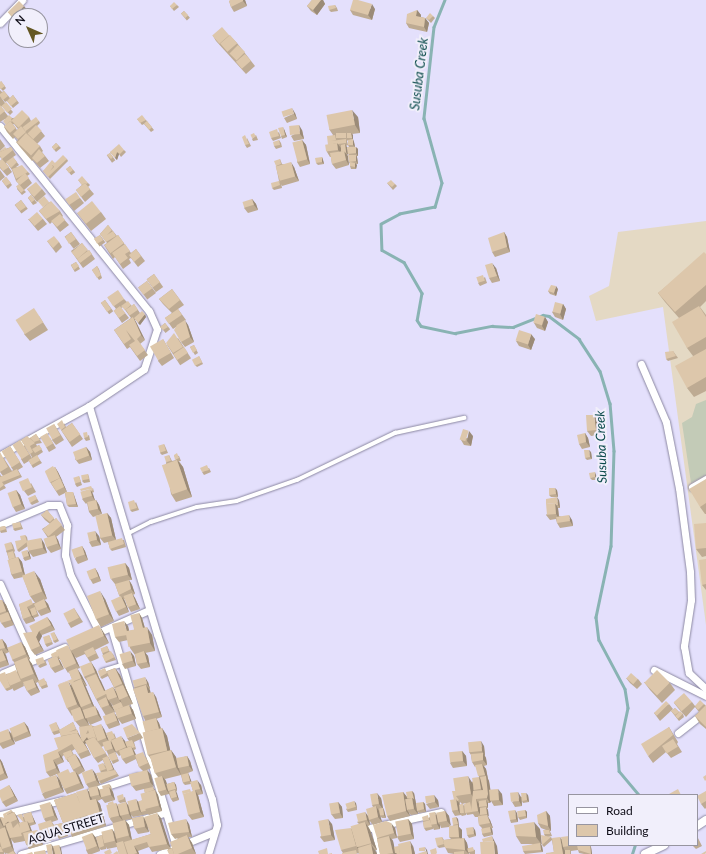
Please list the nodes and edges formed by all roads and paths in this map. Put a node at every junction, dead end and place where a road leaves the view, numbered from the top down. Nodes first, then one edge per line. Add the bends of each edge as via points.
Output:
1 (22, 0) edge
2 (0, 23) edge
3 (0, 126) edge
4 (641, 364) dead end
5 (89, 406) junction
6 (464, 418) dead end
7 (0, 455) edge
8 (706, 479) edge
9 (692, 487) edge
10 (0, 525) edge
11 (127, 534) junction
12 (0, 584) edge
13 (1, 593) edge
14 (149, 610) junction
15 (111, 627) junction
16 (99, 632) junction
17 (85, 638) edge
18 (70, 645) edge
19 (34, 660) junction
20 (122, 665) junction
21 (654, 670) dead end
22 (100, 672) edge
23 (3, 673) edge
24 (706, 689) edge
25 (706, 696) edge
26 (706, 711) edge
27 (678, 733) dead end
28 (153, 772) junction
29 (441, 812) edge
30 (164, 813) junction
31 (0, 815) edge
32 (374, 827) junction
33 (214, 832) junction
34 (352, 832) edge
35 (662, 846) edge
36 (176, 847) junction
37 (648, 853) edge
38 (21, 854) edge
39 (160, 854) edge
40 (208, 854) edge
41 (380, 854) edge

1 - 2 street
3 - 5 street via 154,319 156,337 144,370
4 - 24 street via 666,422 679,488 690,572 691,600 684,646 689,673
5 - 7 street
5 - 11 street
6 - 11 lane via 395,433 297,480 237,501 197,507 151,522
8 - 9 street
10 - 16 street via 48,505 59,505 67,525 65,555 70,574
11 - 14 street
12 - 13 street
13 - 19 street
14 - 15 street
14 - 33 street via 212,799
15 - 16 street
15 - 20 street
16 - 17 street
18 - 19 street
19 - 23 street
20 - 22 lane
20 - 28 street
21 - 25 street
26 - 27 street
28 - 30 street
28 - 31 street
29 - 32 street
30 - 36 street
30 - 38 street, AQUA STREET
32 - 34 street
32 - 41 street
33 - 36 street
33 - 40 street
35 - 37 street
36 - 39 street

